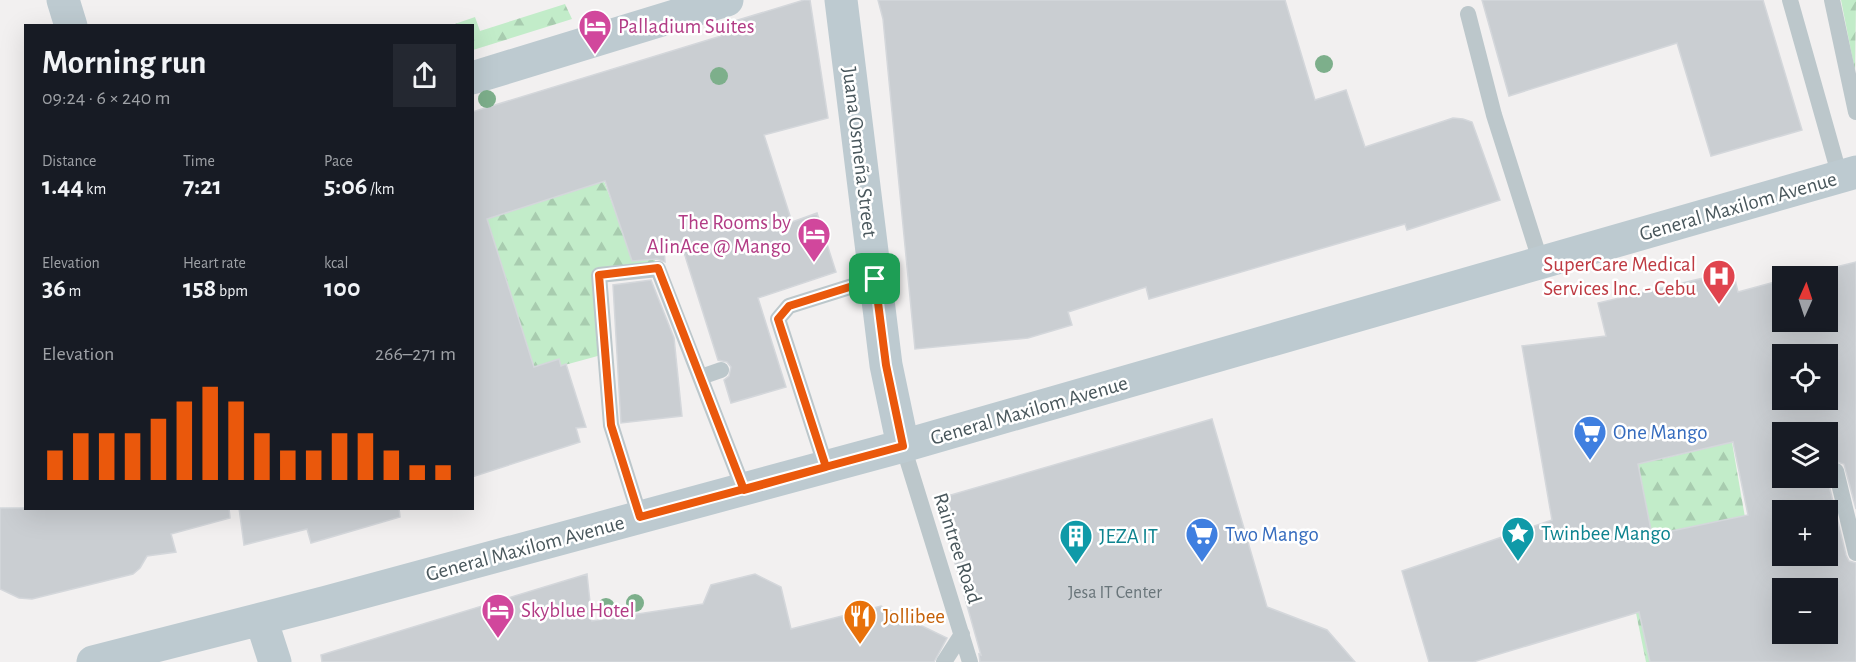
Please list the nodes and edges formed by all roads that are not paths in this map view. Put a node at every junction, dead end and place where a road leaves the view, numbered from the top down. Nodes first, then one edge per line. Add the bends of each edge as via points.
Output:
1 (63, 0) edge
2 (727, 0) edge
3 (841, 0) edge
4 (1790, 0) edge
5 (1832, 0) edge
6 (1468, 14) dead end
7 (69, 24) edge
8 (474, 77) edge
9 (1856, 112) edge
10 (1848, 174) edge
11 (1541, 263) junction
12 (875, 279) junction
13 (721, 370) dead end
14 (701, 377) junction
15 (903, 446) junction
16 (826, 467) junction
17 (1838, 479) edge
18 (744, 490) junction
19 (640, 517) junction
20 (1856, 553) edge
21 (261, 620) junction
22 (962, 634) junction
23 (93, 662) edge
24 (275, 662) edge
25 (944, 662) edge
26 (970, 662) edge

1 - 7 main road
2 - 8 main road
3 - 12 main road, Juana Osmeña Street
4 - 10 lane
5 - 9 lane
6 - 11 lane via 1494,115
10 - 11 main road, General Maxilom Avenue
11 - 15 main road, General Maxilom Avenue
12 - 15 main road, Juana Osmeña Street via 886,365
12 - 16 lane via 789,306 778,319 780,349
13 - 14 lane
14 - 18 lane
14 - 19 lane via 658,268 599,275 611,425
15 - 16 main road, General Maxilom Avenue
15 - 22 lane, Raintree Road
16 - 18 main road, General Maxilom Avenue
17 - 20 lane
18 - 19 main road, General Maxilom Avenue
19 - 21 main road, General Maxilom Avenue
21 - 23 main road, General Maxilom Avenue
21 - 24 main road
22 - 25 lane
22 - 26 lane, Raintree Road

